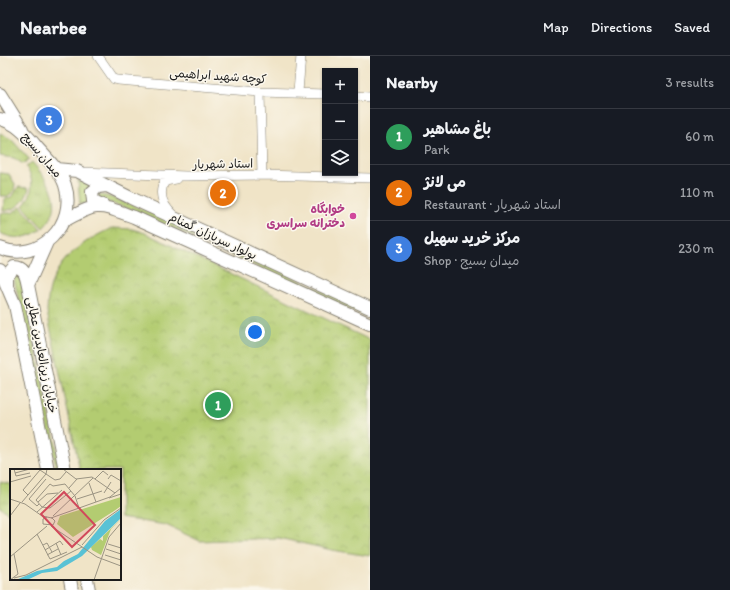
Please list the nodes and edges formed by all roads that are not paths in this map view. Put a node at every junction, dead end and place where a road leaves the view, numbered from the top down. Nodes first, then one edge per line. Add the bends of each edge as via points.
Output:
1 (98, 56) edge
2 (301, 56) edge
3 (260, 92) junction
4 (298, 92) junction
5 (0, 94) edge
6 (322, 94) edge
7 (358, 96) edge
8 (370, 97) edge
9 (0, 119) edge
10 (26, 135) junction
11 (56, 169) junction
12 (77, 171) junction
13 (262, 175) junction
14 (186, 176) junction
15 (370, 178) edge
16 (106, 186) junction
17 (103, 205) junction
18 (179, 220) junction
19 (64, 221) junction
20 (47, 242) junction
21 (0, 248) edge
22 (0, 270) edge
23 (7, 285) junction
24 (28, 285) junction
25 (370, 308) edge
26 (370, 324) edge
27 (48, 469) edge
28 (65, 469) edge
29 (70, 580) edge
30 (87, 580) edge
31 (72, 590) edge
32 (89, 590) edge

1 - 3 street, کوچه شهید ابراهیمی via 114,79 118,80
2 - 4 street
3 - 4 street, کوچه شهید ابراهیمی
3 - 13 street
4 - 6 street, کوچه شهید ابراهیمی
5 - 10 main road
7 - 8 street
9 - 10 main road, میدان بسیج via 12,124
10 - 11 main road, میدان بسیج
11 - 12 main road, بولوار سربازان گمنام
11 - 19 main road, میدان بسیج via 67,194
12 - 14 street, استاد شهریار
12 - 16 main road, بولوار سربازان گمنام
13 - 14 street, استاد شهریار
13 - 15 street, استاد شهریار
14 - 18 street via 165,181 162,189 162,197 167,208
16 - 17 main road via 98,187 92,192 94,201
16 - 18 main road, بولوار سربازان گمنام
17 - 19 main road via 86,209
17 - 26 main road, بولوار سربازان گمنام
18 - 25 main road, بولوار سربازان گمنام
19 - 20 main road, میدان بسیج
20 - 21 main road, میدان بسیج via 21,252
20 - 24 main road, خیابان زین‌العابدین عطایی
22 - 23 main road, خیابان زین‌العابدین عطایی
23 - 24 main road via 7,275 14,267 24,270
23 - 27 main road, خیابان زین‌العابدین عطایی via 15,305
24 - 28 main road, خیابان زین‌العابدین عطایی
29 - 31 main road
30 - 32 main road

